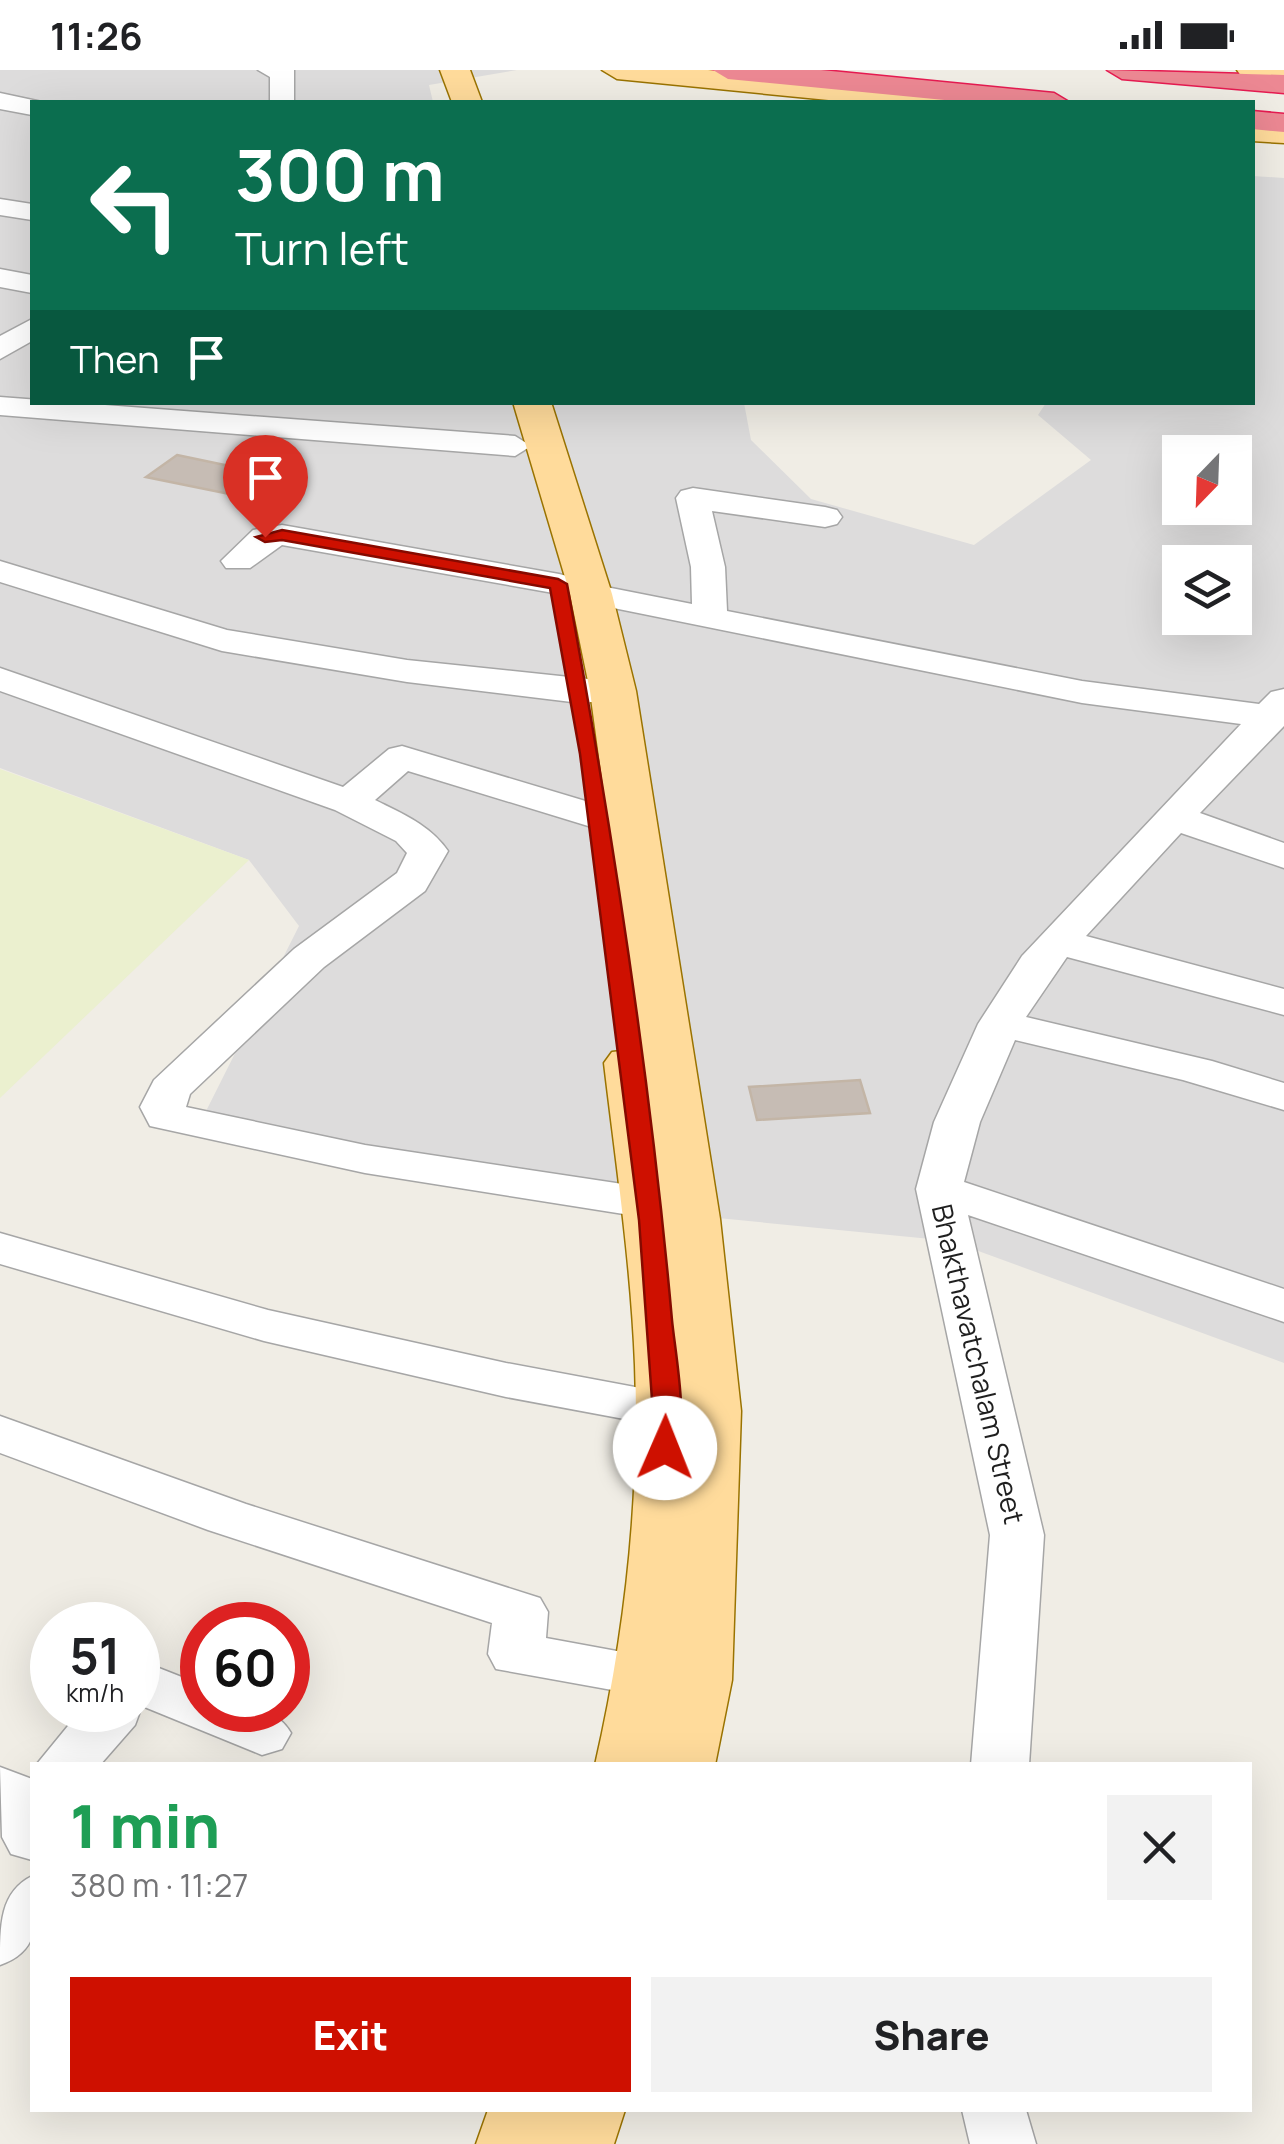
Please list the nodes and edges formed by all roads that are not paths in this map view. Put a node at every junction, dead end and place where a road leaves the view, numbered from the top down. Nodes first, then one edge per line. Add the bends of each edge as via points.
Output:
1 (270, 70) edge
2 (434, 70) edge
3 (457, 70) edge
4 (616, 70) edge
5 (1122, 70) edge
6 (1252, 70) edge
7 (1284, 73) edge
8 (722, 75) edge
9 (771, 80) junction
10 (1284, 84) edge
11 (0, 100) edge
12 (282, 100) edge
13 (445, 100) edge
14 (467, 100) edge
15 (921, 100) edge
16 (1028, 100) edge
17 (30, 108) edge
18 (1255, 120) edge
19 (1284, 123) edge
20 (1255, 131) edge
21 (1284, 134) edge
22 (0, 206) edge
23 (30, 212) edge
24 (0, 278) edge
25 (30, 284) edge
26 (30, 329) edge
27 (0, 350) edge
28 (0, 360) edge
29 (30, 365) edge
30 (0, 406) edge
31 (197, 412) edge
32 (518, 417) edge
33 (825, 517) dead end
34 (238, 562) dead end
35 (0, 571) edge
36 (575, 589) junction
37 (710, 618) junction
38 (0, 679) edge
39 (596, 692) junction
40 (1279, 710) edge
41 (349, 802) junction
42 (598, 817) junction
43 (1174, 818) junction
44 (1284, 856) edge
45 (1058, 942) junction
46 (1284, 1002) edge
47 (1000, 1024) junction
48 (1284, 1097) edge
49 (940, 1190) junction
50 (649, 1203) junction
51 (0, 1248) edge
52 (1284, 1306) edge
53 (667, 1410) junction
54 (0, 1434) edge
55 (651, 1676) junction
56 (94, 1732) edge
57 (67, 1762) edge
58 (631, 1762) edge
59 (681, 1762) edge
60 (1000, 1762) edge
61 (30, 1903) edge
62 (0, 1940) edge
63 (527, 2112) edge
64 (583, 2112) edge
65 (995, 2112) edge
66 (516, 2144) edge
67 (574, 2144) edge
68 (1003, 2144) edge

1 - 12 street via 282,71
2 - 13 main road
3 - 14 main road
4 - 8 main road
5 - 10 highway
6 - 7 main road
8 - 9 main road
9 - 15 main road
9 - 16 highway
11 - 17 street
18 - 19 highway
20 - 21 main road
22 - 23 street
24 - 25 street
26 - 27 street
28 - 29 street
30 - 31 street
31 - 32 street
32 - 36 main road
33 - 37 street via 692,498 708,567
34 - 36 street via 265,537 282,535
35 - 39 street via 222,640 407,671
36 - 37 street
36 - 39 main road
37 - 40 street via 1082,692
38 - 41 street
39 - 42 main road
39 - 59 main road via 691,1219 710,1410 698,1680
40 - 43 street, Bhakthavatchalam Street
41 - 42 street via 402,757
41 - 50 street via 410,833 428,851 426,865 338,934 170,1090 166,1116 365,1158
42 - 50 main road
43 - 44 street
43 - 45 street, Bhakthavatchalam Street
45 - 46 street
45 - 47 street, Bhakthavatchalam Street
47 - 48 street
47 - 49 street, Bhakthavatchalam Street via 957,1122
49 - 52 street
49 - 60 street, Bhakthavatchalam Street via 1018,1535
50 - 53 main road
51 - 53 street via 264,1325
53 - 55 main road
54 - 55 street via 227,1517 521,1612 516,1654
55 - 58 main road
56 - 57 street
61 - 62 street
63 - 66 main road
64 - 67 main road
65 - 68 street

